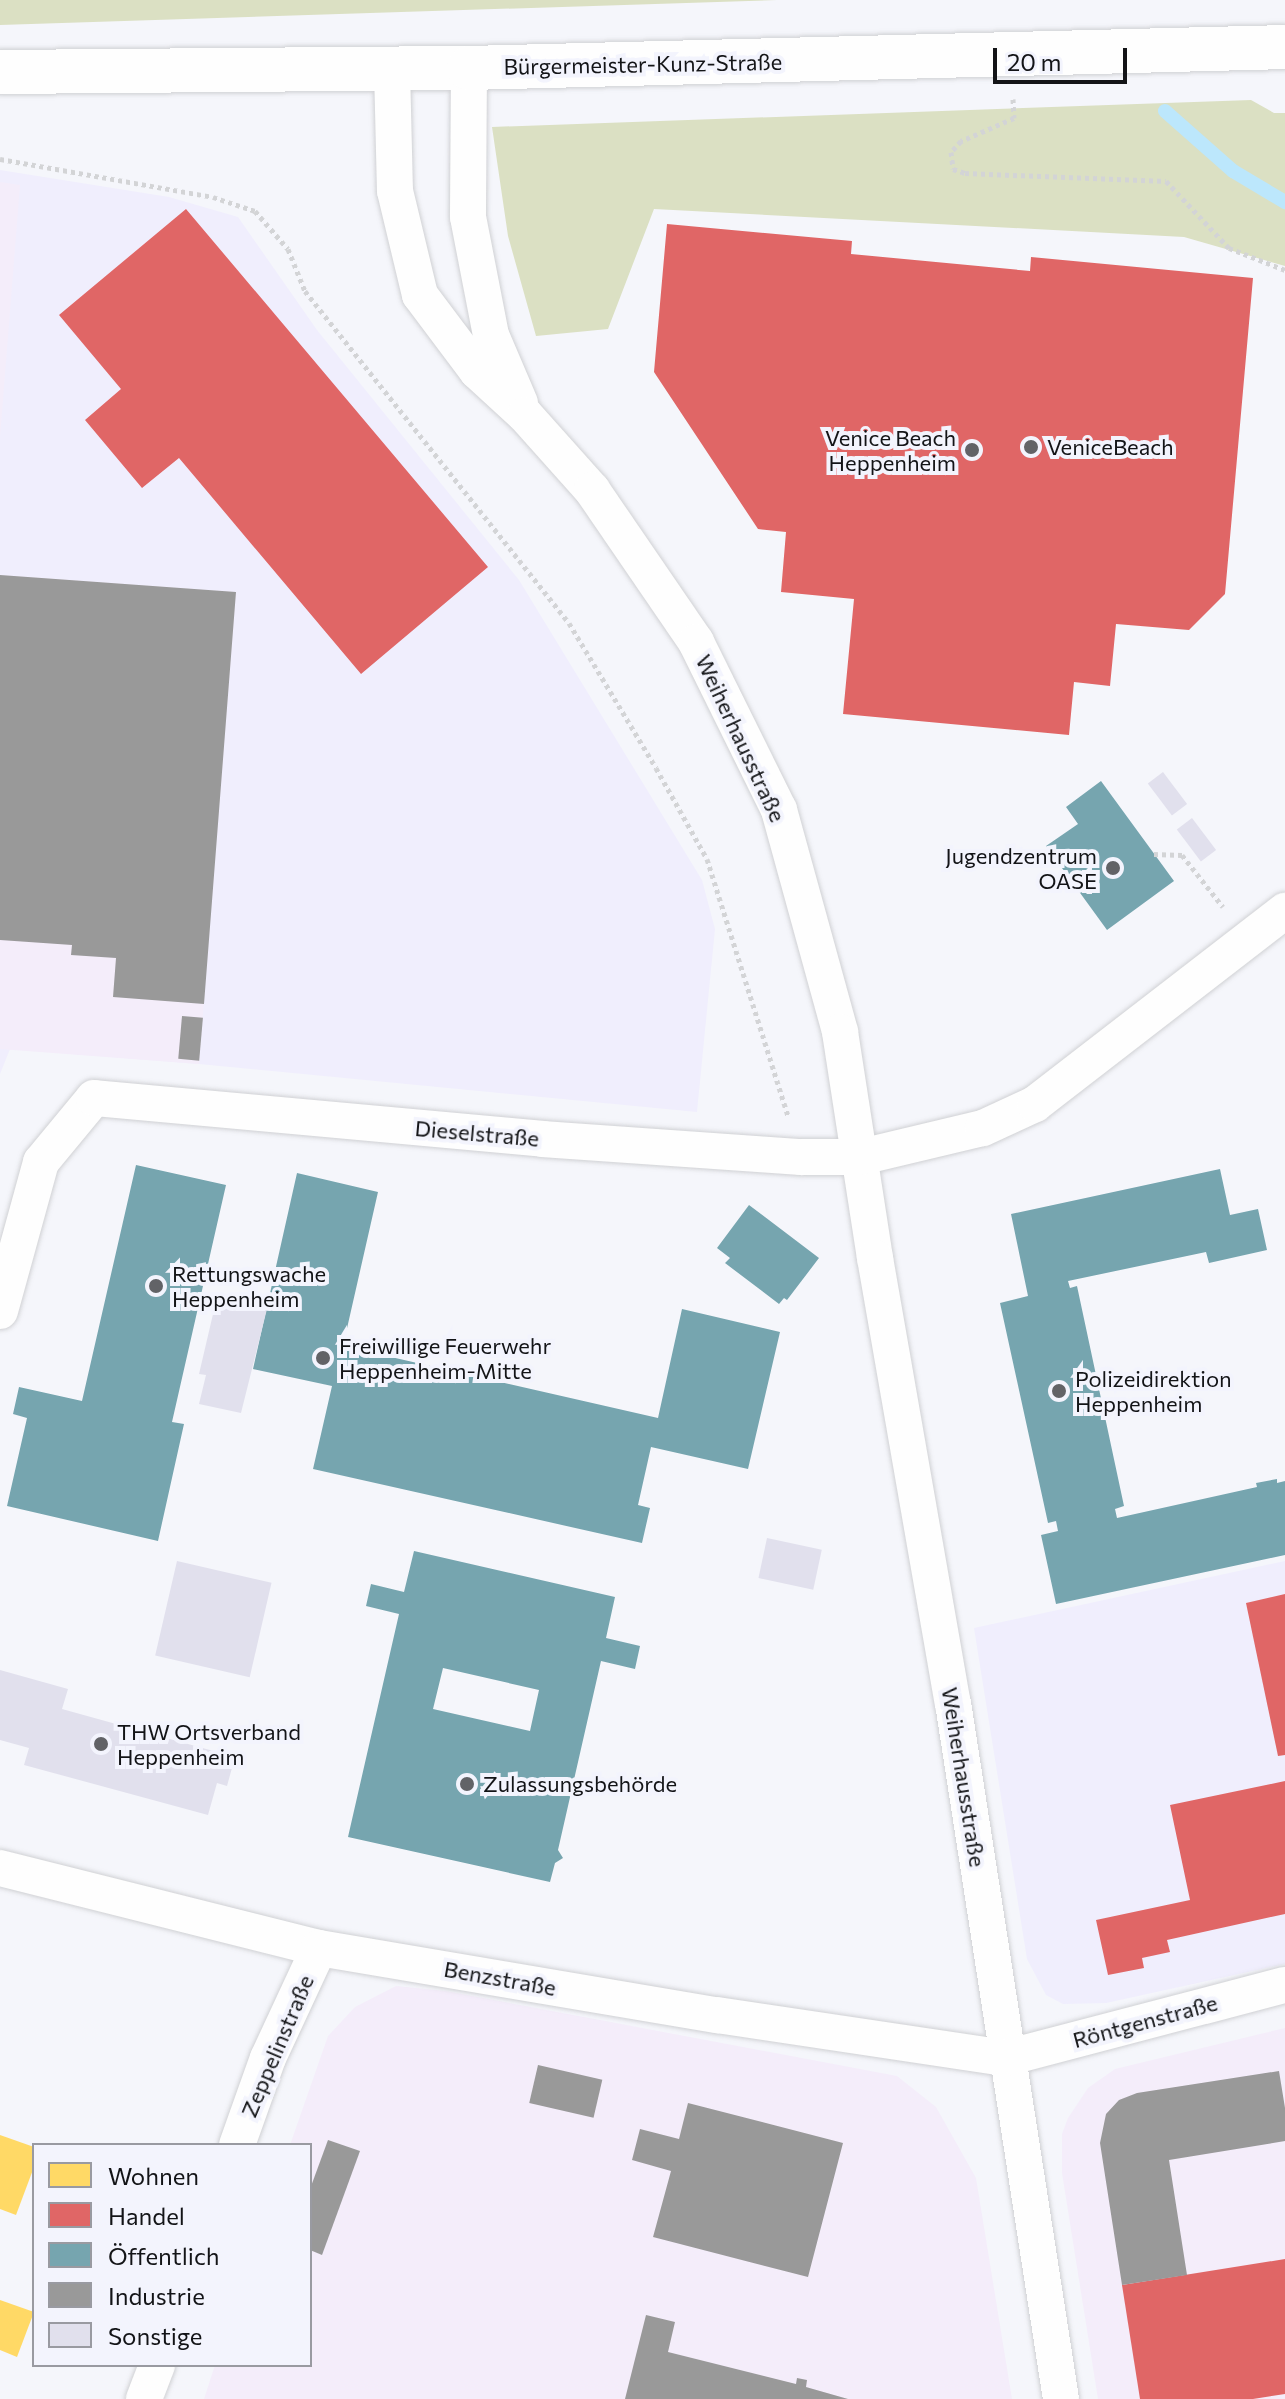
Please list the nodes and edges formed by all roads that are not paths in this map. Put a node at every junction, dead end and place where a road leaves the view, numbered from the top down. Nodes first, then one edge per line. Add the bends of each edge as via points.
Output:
1 (1275, 48) edge
2 (469, 68) junction
3 (392, 69) junction
4 (0, 72) edge
5 (525, 415) junction
6 (1285, 911) edge
7 (861, 1157) junction
8 (0, 1311) edge
9 (0, 1868) edge
10 (319, 1948) junction
11 (1285, 1985) edge
12 (1006, 2058) junction
13 (238, 2143) edge
14 (156, 2367) edge
15 (144, 2399) edge
16 (1061, 2399) edge

1 - 2 street, Bürgermeister-Kunz-Straße
2 - 3 street, Bürgermeister-Kunz-Straße
2 - 5 street, Weiherhausstraße via 468,217 491,335
3 - 4 street, Bürgermeister-Kunz-Straße
3 - 5 street, Weiherhausstraße via 395,191 420,295 477,371
5 - 7 street, Weiherhausstraße via 592,490 696,642 779,810 840,1032
6 - 7 street via 1035,1104 983,1128
7 - 8 street, Dieselstraße via 527,1138 94,1098 41,1162
7 - 12 street, Weiherhausstraße via 953,1703
9 - 10 street, Benzstraße
10 - 12 street, Benzstraße
10 - 13 street, Zeppelinstraße via 268,2058
11 - 12 street, Röntgenstraße
12 - 16 street, Weiherhausstraße
14 - 15 street

